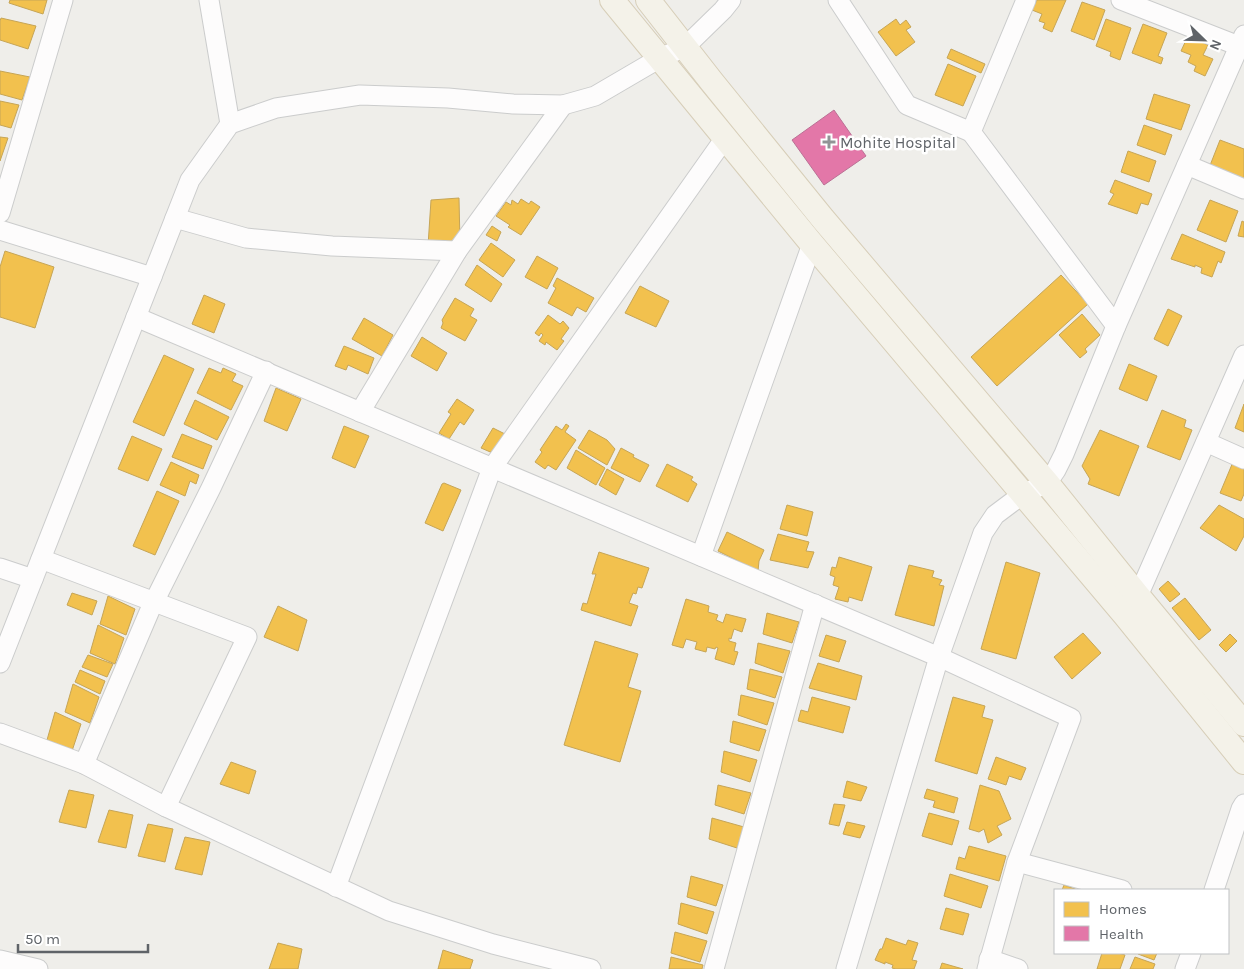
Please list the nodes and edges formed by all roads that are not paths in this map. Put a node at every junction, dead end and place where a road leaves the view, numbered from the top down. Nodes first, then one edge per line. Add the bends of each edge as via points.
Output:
1 (63, 0) edge
2 (209, 0) edge
3 (612, 0) edge
4 (648, 0) edge
5 (731, 0) edge
6 (838, 0) edge
7 (1026, 0) edge
8 (1121, 0) edge
9 (1241, 41) edge
10 (685, 47) junction
11 (660, 58) junction
12 (562, 105) junction
13 (230, 124) junction
14 (972, 132) junction
15 (725, 138) junction
16 (1186, 165) junction
17 (1244, 189) edge
18 (0, 213) edge
19 (175, 218) junction
20 (0, 230) edge
21 (812, 244) junction
22 (458, 251) junction
23 (152, 277) junction
24 (136, 317) junction
25 (1116, 326) junction
26 (1244, 355) edge
27 (266, 372) junction
28 (360, 412) junction
29 (1206, 442) junction
30 (1244, 459) edge
31 (492, 468) junction
32 (1047, 483) junction
33 (1023, 494) junction
34 (701, 556) junction
35 (41, 559) junction
36 (0, 568) edge
37 (33, 579) junction
38 (1138, 596) junction
39 (154, 602) junction
40 (815, 604) junction
41 (939, 657) junction
42 (0, 663) edge
43 (1244, 724) edge
44 (0, 732) edge
45 (1244, 762) edge
46 (84, 764) junction
47 (1244, 804) edge
48 (166, 807) junction
49 (1017, 862) junction
50 (336, 887) junction
51 (1118, 889) edge
52 (1214, 889) edge
53 (1191, 954) edge
54 (0, 960) edge
55 (988, 964) edge
56 (38, 969) edge
57 (591, 969) edge
58 (714, 969) edge
59 (846, 969) edge
60 (1018, 969) edge
61 (1185, 969) edge

1 - 18 street
2 - 13 street
3 - 11 main road
4 - 10 main road
5 - 10 street
6 - 14 street via 907,105
7 - 14 street
8 - 9 street
9 - 16 street
10 - 11 street
10 - 32 main road via 823,219
11 - 12 street via 595,96
11 - 15 main road
12 - 13 street via 360,95 276,108
12 - 22 street
13 - 19 street via 190,180
14 - 25 street
15 - 21 main road
15 - 31 street
16 - 17 street
16 - 25 street
19 - 22 street via 246,238 332,246
19 - 23 street
20 - 23 street
21 - 33 main road
21 - 34 street
22 - 28 street
23 - 24 street
24 - 27 street
24 - 35 street
25 - 32 street via 1064,454
26 - 29 street
27 - 28 street
27 - 39 street
28 - 31 street
29 - 30 street
29 - 38 street
31 - 34 street
31 - 50 street
32 - 33 street
32 - 38 main road
33 - 41 street via 995,514 983,533
33 - 45 main road
34 - 40 street
35 - 37 street
35 - 39 street
36 - 37 street
37 - 42 street
38 - 43 main road
39 - 46 street
39 - 48 street via 247,637
40 - 41 street
40 - 58 street
41 - 49 street via 1071,718
41 - 59 street
44 - 46 street
46 - 48 street
47 - 52 street
48 - 50 street
49 - 51 street
49 - 55 street
50 - 57 street via 389,911 493,944
53 - 61 street
54 - 56 street
55 - 60 street

